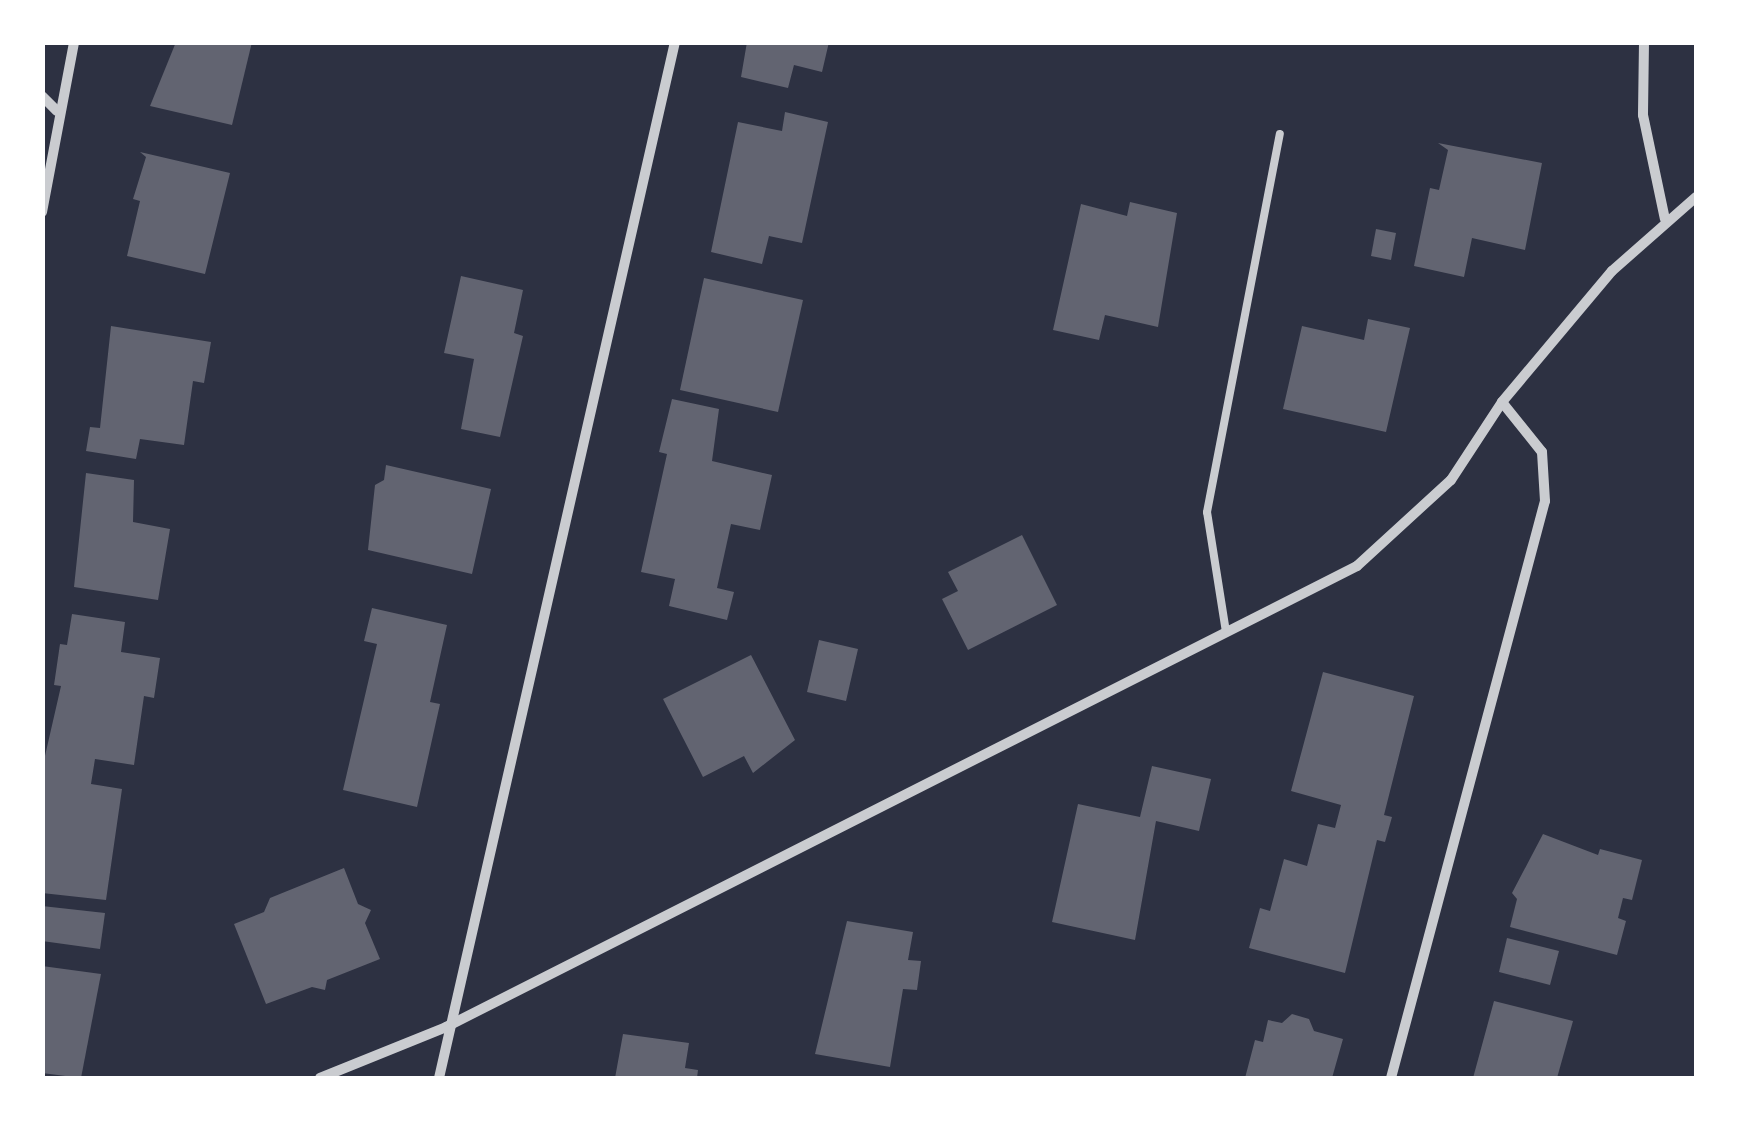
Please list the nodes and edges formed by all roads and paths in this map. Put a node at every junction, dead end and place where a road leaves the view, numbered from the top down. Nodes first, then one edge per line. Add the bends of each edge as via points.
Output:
1 (74, 42) edge
2 (675, 42) edge
3 (1644, 42) edge
4 (42, 96) edge
5 (57, 110) junction
6 (1280, 134) dead end
7 (1696, 197) edge
8 (42, 212) edge
9 (1665, 219) junction
10 (1502, 402) junction
11 (1226, 632) junction
12 (446, 1027) junction
13 (320, 1078) edge
14 (439, 1078) edge
15 (1391, 1078) edge

1 - 5 street
2 - 12 street
3 - 9 street via 1643,115
4 - 5 street
5 - 8 street
6 - 11 lane via 1207,512
7 - 9 street
9 - 10 street
10 - 11 street via 1451,480 1409,524 1357,566
10 - 15 street via 1542,452 1545,501
11 - 12 street
12 - 13 street
12 - 14 street

